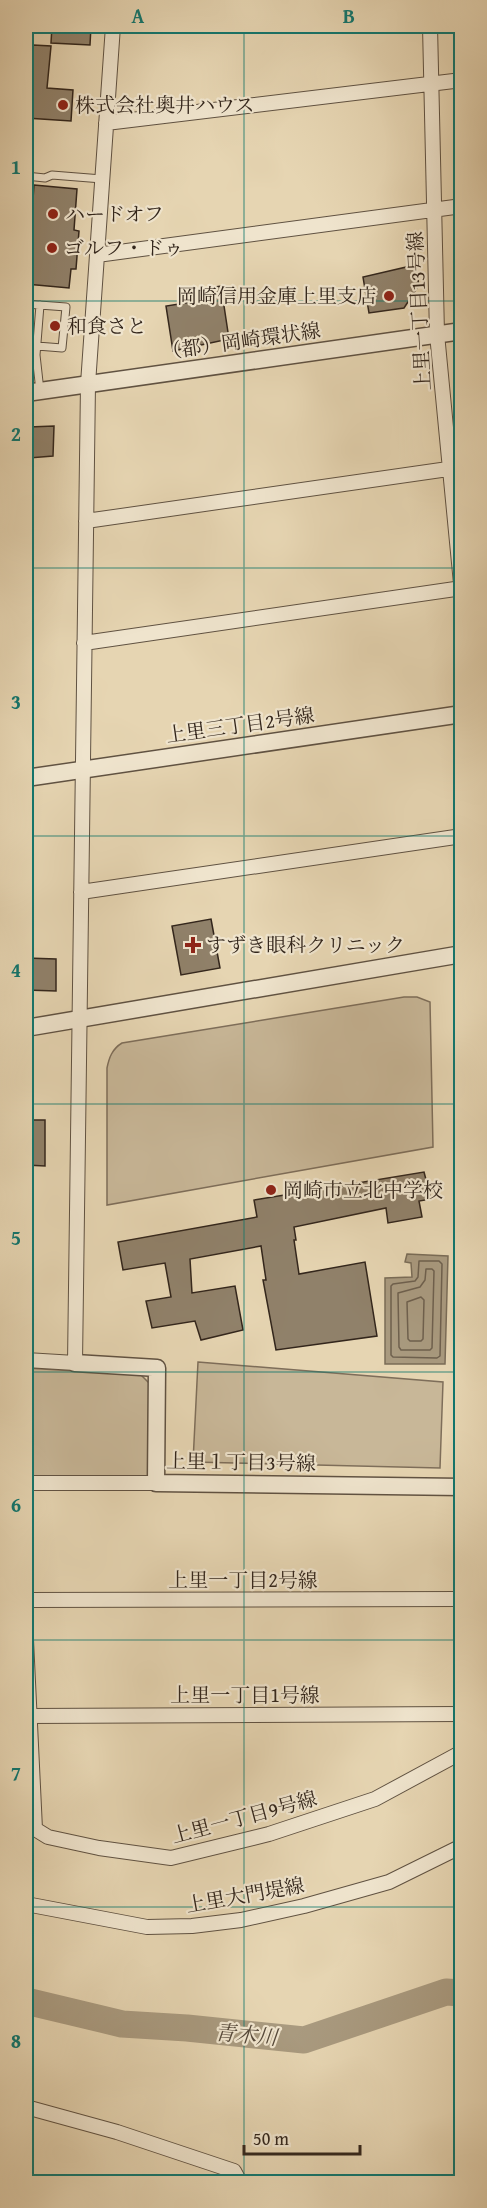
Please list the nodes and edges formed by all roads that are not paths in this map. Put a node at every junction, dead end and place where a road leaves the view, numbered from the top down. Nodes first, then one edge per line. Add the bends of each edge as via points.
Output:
1 (113, 26) edge
2 (430, 26) edge
3 (462, 80) edge
4 (431, 84) junction
5 (106, 123) junction
6 (26, 177) edge
7 (102, 179) junction
8 (462, 206) edge
9 (434, 210) junction
10 (97, 255) junction
11 (26, 304) edge
12 (40, 305) junction
13 (462, 331) edge
14 (437, 334) junction
15 (37, 345) junction
16 (88, 384) junction
17 (33, 392) edge
18 (456, 468) edge
19 (86, 521) junction
20 (461, 589) edge
21 (462, 594) edge
22 (84, 643) junction
23 (462, 714) edge
24 (83, 769) junction
25 (26, 778) edge
26 (462, 836) edge
27 (81, 892) junction
28 (462, 954) edge
29 (79, 1019) junction
30 (26, 1028) edge
31 (26, 1360) edge
32 (75, 1363) junction
33 (26, 1483) edge
34 (156, 1483) junction
35 (462, 1487) edge
36 (462, 1599) edge
37 (26, 1600) edge
38 (26, 1640) edge
39 (462, 1714) edge
40 (29, 1716) junction
41 (462, 1752) edge
42 (29, 1763) edge
43 (462, 1846) edge
44 (26, 1904) edge
45 (26, 2107) edge
46 (240, 2182) edge

1 - 5 street
2 - 4 street, 上里一丁目13号線
3 - 4 street
4 - 5 street
4 - 9 street, 上里一丁目13号線
5 - 7 street
6 - 7 lane
7 - 10 street
8 - 9 street
9 - 10 street
9 - 14 street, 上里一丁目13号線
10 - 16 street
11 - 12 lane
12 - 15 lane
12 - 15 lane via 66,307 62,348
13 - 14 street, （都）岡崎環状線
14 - 16 street, （都）岡崎環状線
14 - 18 street, 上里一丁目13号線
15 - 17 lane
16 - 17 street, （都）岡崎環状線
16 - 19 street
18 - 19 street
18 - 20 street, 上里一丁目13号線
19 - 22 street
20 - 21 street, 上里一丁目13号線
20 - 22 street
22 - 24 street
23 - 24 street, 上里三丁目2号線
24 - 25 street, 上里三丁目2号線
24 - 27 street
26 - 27 street
27 - 29 street
28 - 29 street
29 - 30 street
29 - 32 street
31 - 32 street, 上里１丁目3号線
32 - 34 street, 上里１丁目3号線 via 158,1368
33 - 34 street
34 - 35 street, 上里１丁目3号線
36 - 37 street, 上里一丁目2号線
38 - 40 street, 上里一丁目9号線
39 - 40 street, 上里一丁目1号線
40 - 42 street, 上里一丁目9号線
41 - 42 street, 上里一丁目9号線 via 375,1799 269,1834 171,1858 48,1838 35,1829
43 - 44 street, 上里大門堤線 via 389,1882 240,1920 147,1927
45 - 46 street via 234,2171

